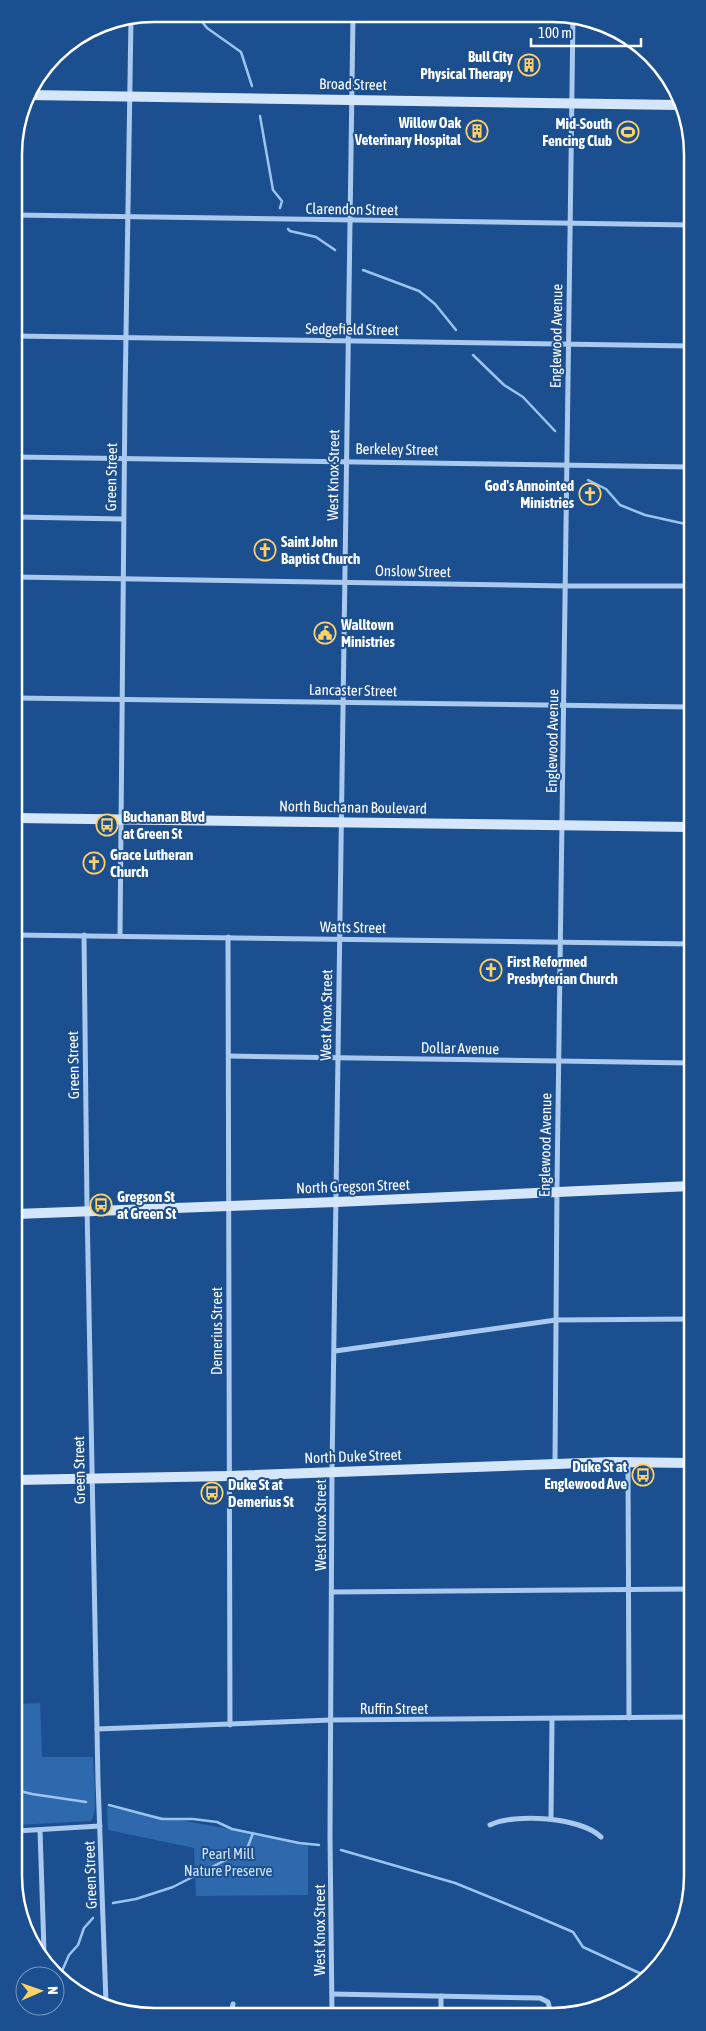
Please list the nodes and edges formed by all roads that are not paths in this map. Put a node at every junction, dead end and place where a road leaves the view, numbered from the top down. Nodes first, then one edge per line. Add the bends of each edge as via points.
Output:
1 (353, 22) edge
2 (131, 25) edge
3 (573, 25) edge
4 (36, 95) edge
5 (130, 97) junction
6 (351, 99) junction
7 (572, 104) junction
8 (673, 105) edge
9 (23, 215) edge
10 (127, 217) junction
11 (350, 221) junction
12 (570, 224) junction
13 (684, 225) edge
14 (23, 336) edge
15 (126, 338) junction
16 (348, 341) junction
17 (569, 344) junction
18 (684, 346) edge
19 (23, 457) edge
20 (124, 459) junction
21 (346, 461) junction
22 (567, 464) junction
23 (684, 466) edge
24 (23, 517) edge
25 (123, 519) junction
26 (23, 577) edge
27 (123, 579) junction
28 (344, 582) junction
29 (566, 586) junction
30 (684, 586) edge
31 (23, 698) edge
32 (121, 700) junction
33 (343, 703) junction
34 (565, 706) junction
35 (684, 707) edge
36 (23, 818) edge
37 (120, 820) junction
38 (341, 822) junction
39 (563, 825) junction
40 (684, 827) edge
41 (23, 935) edge
42 (84, 935) junction
43 (120, 935) junction
44 (228, 937) junction
45 (340, 939) junction
46 (562, 942) junction
47 (684, 944) edge
48 (229, 1056) junction
49 (337, 1058) junction
50 (559, 1062) junction
51 (683, 1063) edge
52 (683, 1186) edge
53 (557, 1192) junction
54 (336, 1202) junction
55 (228, 1206) junction
56 (87, 1211) junction
57 (22, 1214) edge
58 (683, 1319) edge
59 (556, 1320) junction
60 (335, 1351) junction
61 (628, 1462) junction
62 (683, 1463) edge
63 (554, 1465) junction
64 (332, 1472) junction
65 (229, 1476) junction
66 (92, 1478) junction
67 (22, 1480) edge
68 (628, 1589) junction
69 (683, 1589) edge
70 (333, 1592) junction
71 (683, 1717) edge
72 (629, 1718) junction
73 (552, 1719) junction
74 (331, 1720) junction
75 (230, 1725) junction
76 (97, 1729) junction
77 (551, 1819) junction
78 (100, 1826) junction
79 (490, 1826) dead end
80 (40, 1830) junction
81 (22, 1831) edge
82 (601, 1837) dead end
83 (44, 1948) edge
84 (332, 1994) junction
85 (441, 1996) junction
86 (106, 1999) edge
87 (233, 2004) dead end
88 (232, 2008) edge
89 (332, 2008) edge
90 (441, 2008) edge
91 (550, 2008) edge

1 - 6 street, West Knox Street
2 - 5 street, Green Street
3 - 7 street, Englewood Avenue
4 - 5 main road, Broad Street
5 - 6 main road, Broad Street
5 - 10 street, Green Street
6 - 7 main road, Broad Street
6 - 11 street, West Knox Street
7 - 8 main road, Broad Street
7 - 12 street, Englewood Avenue
9 - 10 street, Clarendon Street
10 - 11 street, Clarendon Street
10 - 15 street, Green Street
11 - 12 street, Clarendon Street
11 - 16 street, West Knox Street
12 - 13 street, Clarendon Street
12 - 17 street, Englewood Avenue
14 - 15 street, Sedgefield Street
15 - 16 street, Sedgefield Street
15 - 20 street, Green Street
16 - 17 street, Sedgefield Street
16 - 21 street, West Knox Street
17 - 18 street, Sedgefield Street
17 - 22 street, Englewood Avenue
19 - 20 street, Berkeley Street
20 - 21 street, Berkeley Street
20 - 25 street, Green Street
21 - 22 street, Berkeley Street
21 - 28 street, West Knox Street
22 - 23 street, Berkeley Street
22 - 29 street, Englewood Avenue
24 - 25 street
25 - 27 street, Green Street
26 - 27 street, Onslow Street
27 - 28 street, Onslow Street
27 - 32 street, Green Street
28 - 29 street, Onslow Street
28 - 33 street, West Knox Street
29 - 30 street, Onslow Street
29 - 34 street, Englewood Avenue
31 - 32 street, Lancaster Street
32 - 33 street, Lancaster Street
32 - 37 street, Green Street
33 - 34 street, Lancaster Street
33 - 38 street, West Knox Street
34 - 35 street, Lancaster Street
34 - 39 street, Englewood Avenue
36 - 37 main road, North Buchanan Boulevard
37 - 38 main road, North Buchanan Boulevard
37 - 43 street, Green Street
38 - 39 main road, North Buchanan Boulevard
38 - 45 street, West Knox Street
39 - 40 main road, North Buchanan Boulevard
39 - 46 street, Englewood Avenue
41 - 42 street, Watts Street
42 - 43 street, Watts Street
42 - 56 street, Green Street
43 - 44 street, Watts Street
44 - 45 street, Watts Street
44 - 48 street, Demerius Street
45 - 46 street, Watts Street
45 - 49 street, West Knox Street
46 - 47 street, Watts Street
46 - 50 street, Englewood Avenue
48 - 49 street, Dollar Avenue
48 - 55 street, Demerius Street
49 - 50 street, Dollar Avenue
49 - 54 street, West Knox Street
50 - 51 street, Dollar Avenue
50 - 53 street, Englewood Avenue
52 - 53 main road, North Gregson Street
53 - 54 main road, North Gregson Street
53 - 59 street, Englewood Avenue
54 - 55 main road, North Gregson Street
54 - 60 street, West Knox Street
55 - 56 main road, North Gregson Street
55 - 65 street, Demerius Street
56 - 57 main road, North Gregson Street
56 - 66 street, Green Street
58 - 59 street
59 - 60 street
59 - 63 street, Englewood Avenue
60 - 64 street, West Knox Street
61 - 62 main road, North Duke Street
61 - 63 main road, North Duke Street
61 - 68 street
63 - 64 main road, North Duke Street
64 - 65 main road, North Duke Street
64 - 70 street, West Knox Street
65 - 66 main road, North Duke Street
65 - 75 street, Demerius Street
66 - 67 main road, North Duke Street
66 - 76 street, Green Street
68 - 69 street
68 - 70 street
68 - 72 street
70 - 74 street, West Knox Street
71 - 72 street, Ruffin Street
72 - 73 street, Ruffin Street
73 - 74 street, Ruffin Street
73 - 77 street
74 - 75 street, Ruffin Street
74 - 84 street, West Knox Street
75 - 76 street, Ruffin Street
76 - 78 street, Green Street
77 - 79 street via 505,1820
77 - 82 street via 588,1828
78 - 80 street
78 - 86 street, Green Street
80 - 81 street
80 - 83 street
84 - 85 street
84 - 89 street, West Knox Street
85 - 90 street
85 - 91 street via 540,1998 546,2000
87 - 88 street

